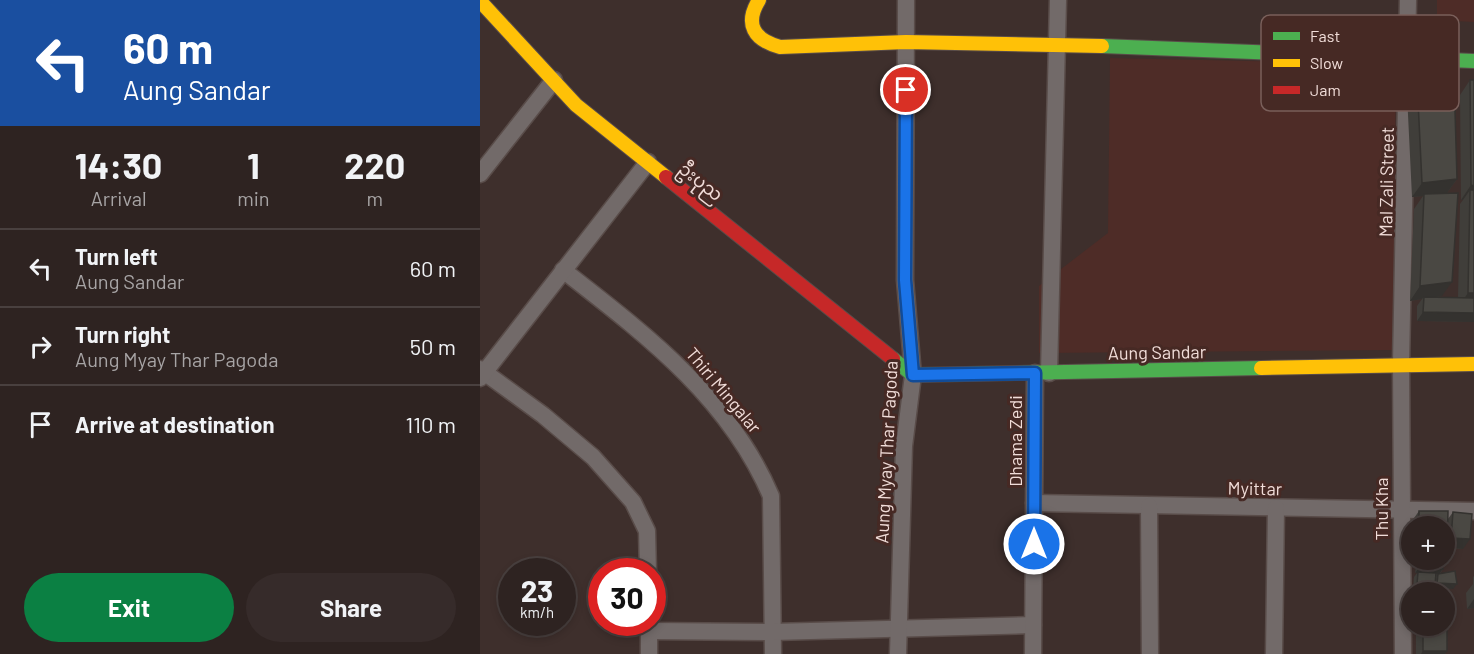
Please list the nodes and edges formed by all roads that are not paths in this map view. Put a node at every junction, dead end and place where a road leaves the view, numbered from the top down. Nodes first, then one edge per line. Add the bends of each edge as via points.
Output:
1 (759, 0) edge
2 (906, 0) edge
3 (1058, 0) edge
4 (480, 1) edge
5 (906, 42) junction
6 (1057, 44) junction
7 (1261, 53) edge
8 (1459, 61) edge
9 (1474, 61) edge
10 (554, 80) junction
11 (1407, 111) edge
12 (648, 162) junction
13 (480, 174) edge
14 (563, 270) junction
15 (1401, 364) junction
16 (1474, 364) edge
17 (1042, 373) junction
18 (481, 374) edge
19 (913, 375) junction
20 (1034, 503) junction
21 (1149, 506) junction
22 (1276, 508) junction
23 (1400, 511) junction
24 (1474, 512) edge
25 (648, 558) edge
26 (1033, 626) junction
27 (666, 628) edge
28 (898, 628) junction
29 (773, 632) junction
30 (650, 636) edge
31 (649, 654) edge
32 (773, 654) edge
33 (898, 654) edge
34 (1033, 654) edge
35 (1149, 654) edge
36 (1274, 654) edge
37 (1403, 654) edge

1 - 5 street via 752,15 752,27 754,36 763,44 780,47
2 - 5 street, Aung Myay Thar Pagoda
3 - 6 street, Dhama Zedi
4 - 10 street, ဦးပုည
5 - 6 street
5 - 19 street, Aung Myay Thar Pagoda via 905,280
6 - 7 street
6 - 17 street, Dhama Zedi
8 - 9 street
10 - 12 street, ဦးပုည via 576,105
10 - 13 street
11 - 15 street, Mal Zali Street
12 - 14 street
12 - 19 street, ဦးပုည
14 - 18 street
14 - 29 street, Thiri Mingalar via 666,352 710,398 746,446 771,496
15 - 16 street, Aung Sandar
15 - 17 street, Aung Sandar
15 - 23 street, Thu Kha
17 - 19 street, Aung Sandar
17 - 20 street, Dhama Zedi
18 - 25 street via 543,415 593,457 633,502 647,531
19 - 28 street, Aung Myay Thar Pagoda via 904,446
20 - 21 street, Myittar
20 - 26 street, Dhama Zedi
21 - 22 street, Myittar
21 - 35 street
22 - 23 street, Myittar
22 - 36 street
23 - 24 street, Myittar
23 - 37 street, Thu Kha
26 - 28 street
26 - 34 street, Dhama Zedi
27 - 29 street
28 - 29 street
28 - 33 street, Aung Myay Thar Pagoda
29 - 32 street, Thiri Mingalar
30 - 31 street

